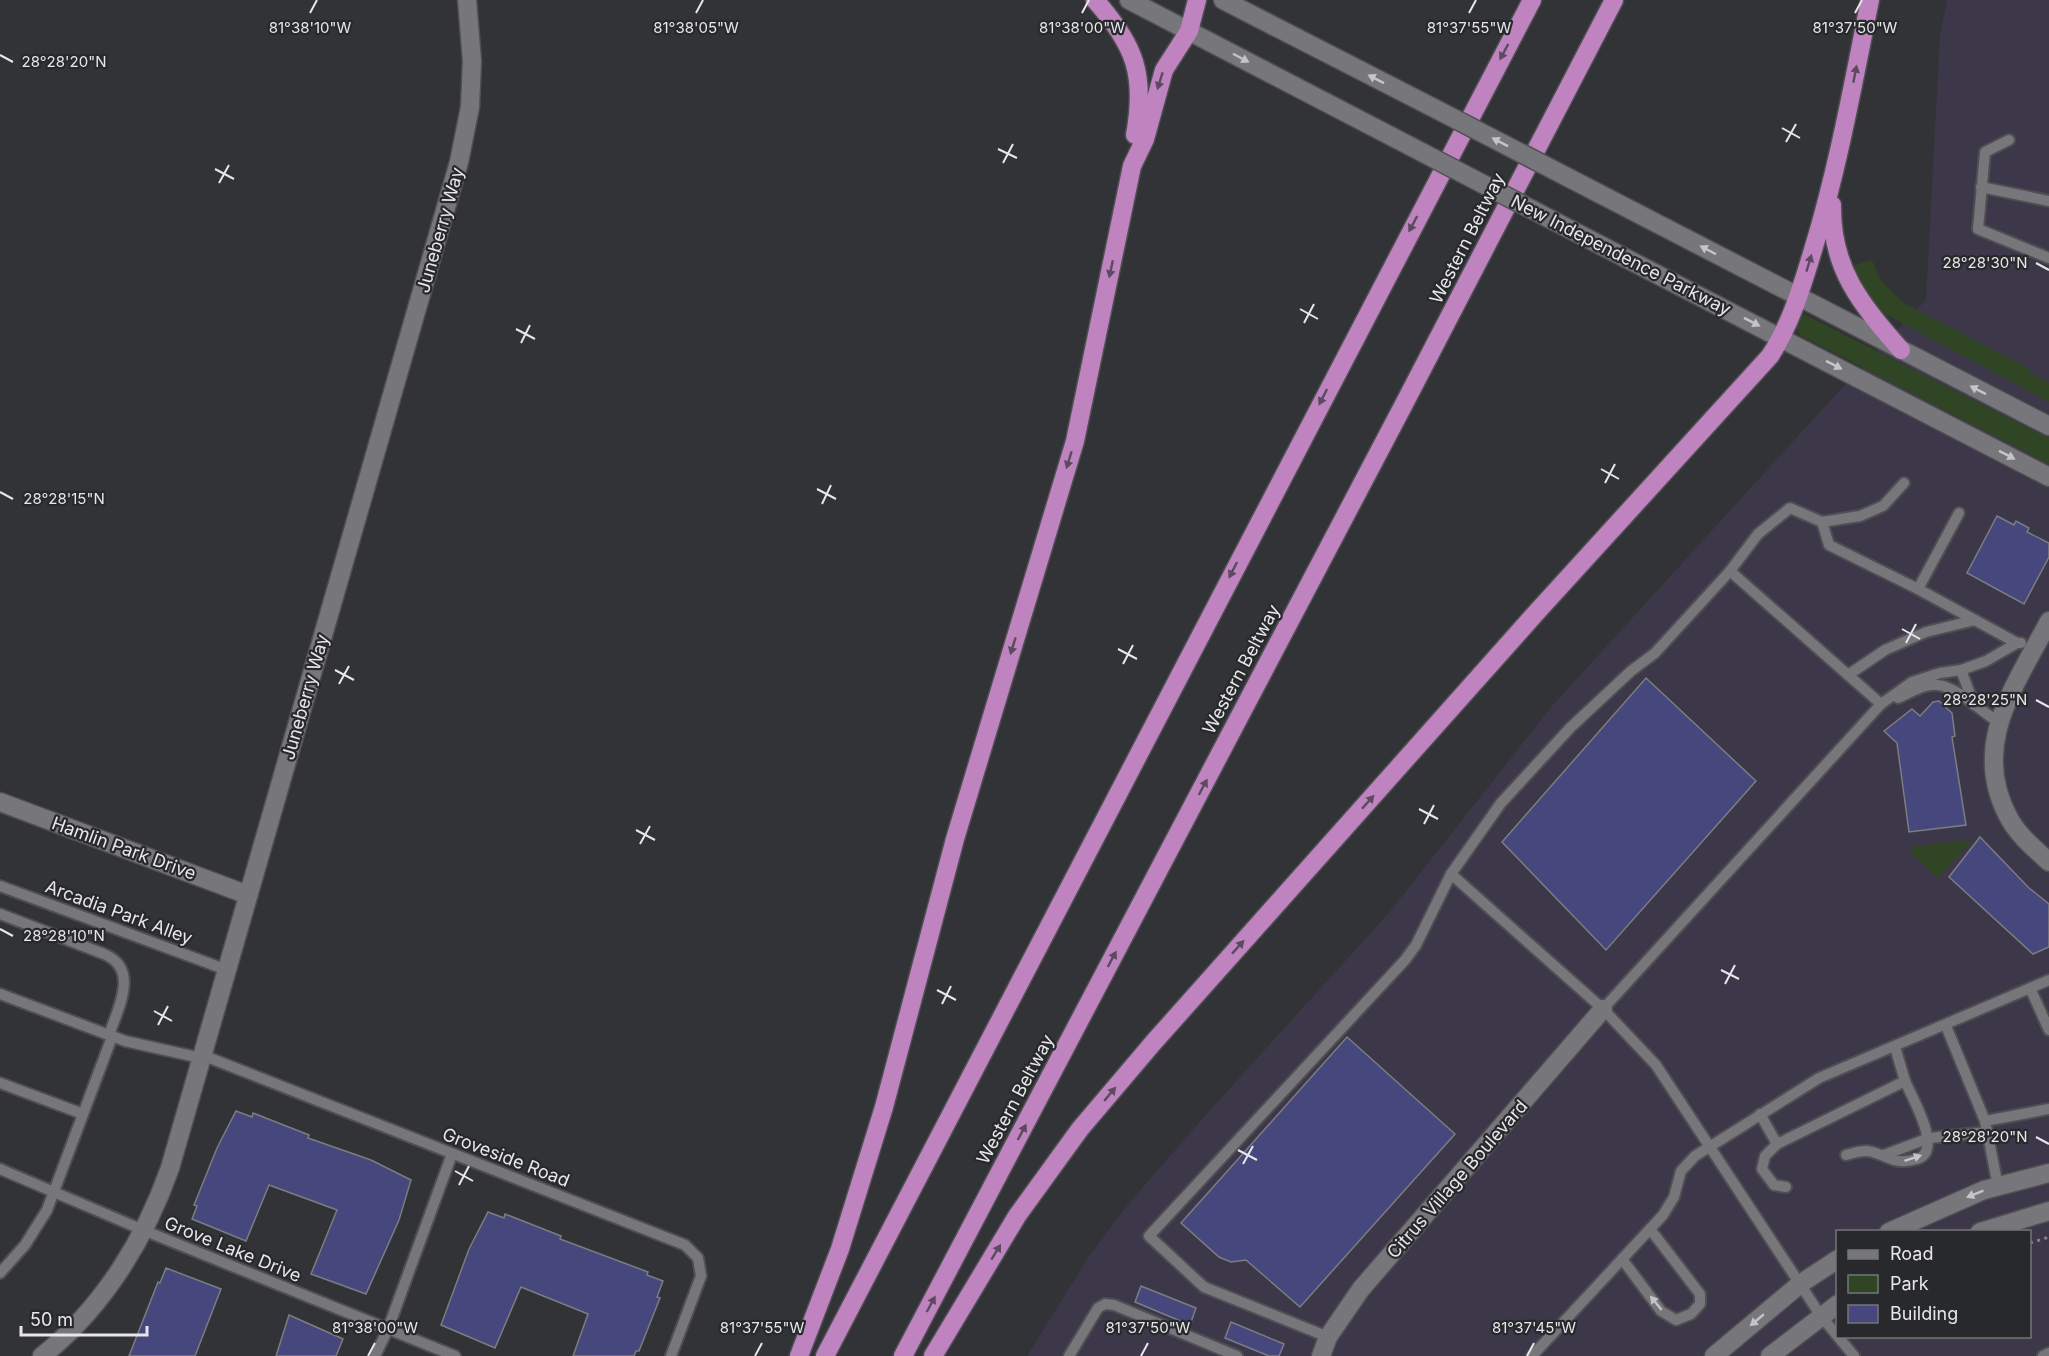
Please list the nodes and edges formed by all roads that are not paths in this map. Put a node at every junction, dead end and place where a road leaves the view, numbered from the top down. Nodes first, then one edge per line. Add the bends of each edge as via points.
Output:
1 (467, 0) edge
2 (1095, 0) edge
3 (1129, 0) edge
4 (1197, 0) edge
5 (1224, 0) edge
6 (1532, 0) edge
7 (1614, 0) edge
8 (1870, 0) edge
9 (1189, 31) junction
10 (2009, 140) dead end
11 (1132, 166) junction
12 (1981, 187) junction
13 (1832, 188) junction
14 (2049, 201) edge
15 (2049, 258) edge
16 (1797, 297) junction
17 (1782, 338) junction
18 (1901, 350) junction
19 (2049, 426) edge
20 (2049, 477) edge
21 (1904, 483) dead end
22 (1959, 513) dead end
23 (1821, 522) junction
24 (1730, 571) junction
25 (1918, 589) junction
26 (1975, 620) junction
27 (2049, 621) edge
28 (2017, 643) junction
29 (2036, 646) junction
30 (1961, 670) junction
31 (1848, 675) junction
32 (1881, 704) junction
33 (1974, 705) junction
34 (1998, 722) junction
35 (0, 802) edge
36 (2049, 862) edge
37 (1451, 874) junction
38 (0, 886) edge
39 (248, 895) junction
40 (0, 914) edge
41 (226, 970) junction
42 (2049, 980) edge
43 (2030, 988) junction
44 (0, 994) edge
45 (1603, 1009) junction
46 (1946, 1026) junction
47 (2049, 1030) edge
48 (110, 1036) junction
49 (1895, 1047) junction
50 (202, 1056) junction
51 (1905, 1082) junction
52 (0, 1083) edge
53 (2049, 1109) edge
54 (83, 1114) junction
55 (1760, 1114) junction
56 (1986, 1126) junction
57 (1929, 1138) junction
58 (1777, 1144) junction
59 (1709, 1146) junction
60 (452, 1154) junction
61 (1846, 1155) dead end
62 (1884, 1155) junction
63 (0, 1169) edge
64 (2049, 1173) edge
65 (1786, 1186) dead end
66 (1998, 1186) junction
67 (54, 1192) junction
68 (2049, 1211) edge
69 (1650, 1229) junction
70 (143, 1230) junction
71 (1893, 1230) edge
72 (1987, 1230) edge
73 (1622, 1259) junction
74 (1836, 1260) edge
75 (0, 1273) edge
76 (1800, 1284) junction
77 (1836, 1305) edge
78 (1821, 1316) junction
79 (388, 1329) junction
80 (1836, 1334) edge
81 (1328, 1337) junction
82 (1839, 1338) edge
83 (2049, 1353) edge
84 (45, 1355) edge
85 (375, 1356) edge
86 (455, 1356) edge
87 (671, 1356) edge
88 (800, 1356) edge
89 (825, 1356) edge
90 (903, 1356) edge
91 (933, 1356) edge
92 (1069, 1356) edge
93 (1236, 1356) edge
94 (1321, 1356) edge
95 (1533, 1356) edge
96 (1714, 1356) edge
97 (1770, 1356) edge
98 (1854, 1356) edge
99 (2043, 1356) edge

1 - 39 main road, Juneberry Way via 472,61 470,107 459,162
2 - 11 highway via 1127,41 1140,83
3 - 9 main road, New Independence Parkway
4 - 9 highway
16 -> 5 main road, bridge
6 -> 89 highway
90 -> 7 highway, Western Beltway
13 -> 8 highway
9 -> 11 highway via 1164,70 1145,139
9 -> 17 main road, New Independence Parkway, bridge
10 - 12 lane via 1985,152
11 -> 88 highway via 1075,441 955,839 884,1107 840,1248
12 - 14 lane
12 - 15 lane via 1978,229
16 -> 13 highway
13 - 18 highway via 1836,247 1847,278 1862,305
16 - 17 highway
16 - 18 main road
17 -> 20 main road, New Independence Parkway
91 -> 17 highway via 1017,1216 1080,1129
19 -> 18 main road
21 - 23 lane via 1882,506 1860,516
22 - 25 lane
23 - 24 lane via 1791,508 1758,534
23 - 25 lane via 1829,545
24 - 31 lane
24 - 37 lane via 1660,649 1570,728 1501,803
25 - 26 lane
26 - 28 lane
26 - 31 lane via 1926,632 1885,650
27 - 29 main road
28 - 29 lane
28 - 30 lane
29 - 34 main road
30 - 32 lane via 1912,682
30 - 33 lane
31 - 32 lane
32 - 33 lane via 1938,685
32 - 45 lane
33 - 34 lane
34 - 36 main road via 1993,764 1998,794 2010,820
35 - 39 main road, Hamlin Park Drive
37 - 45 lane
37 - 81 lane via 1405,960 1149,1236 1204,1287
38 - 41 lane, Arcadia Park Alley
39 - 41 main road, Juneberry Way
40 - 48 lane via 120,963 124,985
41 - 50 main road, Juneberry Way
42 - 43 lane
43 - 46 lane
43 - 47 lane
44 - 48 lane, Groveside Road
45 - 59 lane via 1656,1065
45 - 81 main road, Citrus Village Boulevard via 1361,1289
46 - 49 lane
46 - 56 lane
48 - 50 lane, Groveside Road
48 - 54 lane
49 - 51 lane
49 - 55 lane via 1819,1078
50 - 60 lane, Groveside Road
50 - 70 main road, Juneberry Way via 170,1167
51 - 57 lane
51 - 58 lane
52 - 54 lane
53 - 56 lane
54 - 67 lane
55 - 58 lane
55 - 59 lane
56 - 57 lane
56 - 66 lane
57 - 62 lane
62 -> 57 lane via 1904,1162 1919,1159 1928,1151
58 - 65 lane via 1765,1155 1762,1168 1774,1185
59 - 69 lane via 1681,1171 1674,1197
59 - 76 lane
60 - 79 lane
60 - 87 lane, Groveside Road via 674,1239 690,1249 700,1264 700,1276
61 - 62 lane via 1866,1149
63 - 67 lane, Grove Lake Drive
64 - 66 main road
66 -> 71 main road
67 - 70 lane, Grove Lake Drive
67 - 75 lane via 32,1236
68 - 72 main road
69 - 73 lane
69 -> 73 lane via 1700,1294 1700,1304 1691,1314 1676,1320 1661,1311
70 - 79 lane, Grove Lake Drive
70 - 84 main road, Juneberry Way via 99,1299
73 - 95 lane
74 - 76 main road
76 - 78 lane
76 -> 96 main road
77 - 78 main road
78 - 80 lane
78 - 97 main road
79 - 85 lane
79 - 86 lane, Grove Lake Drive
81 - 94 main road, Citrus Village Boulevard
82 - 98 lane
83 - 99 lane
92 - 93 lane via 1098,1308 1105,1304

